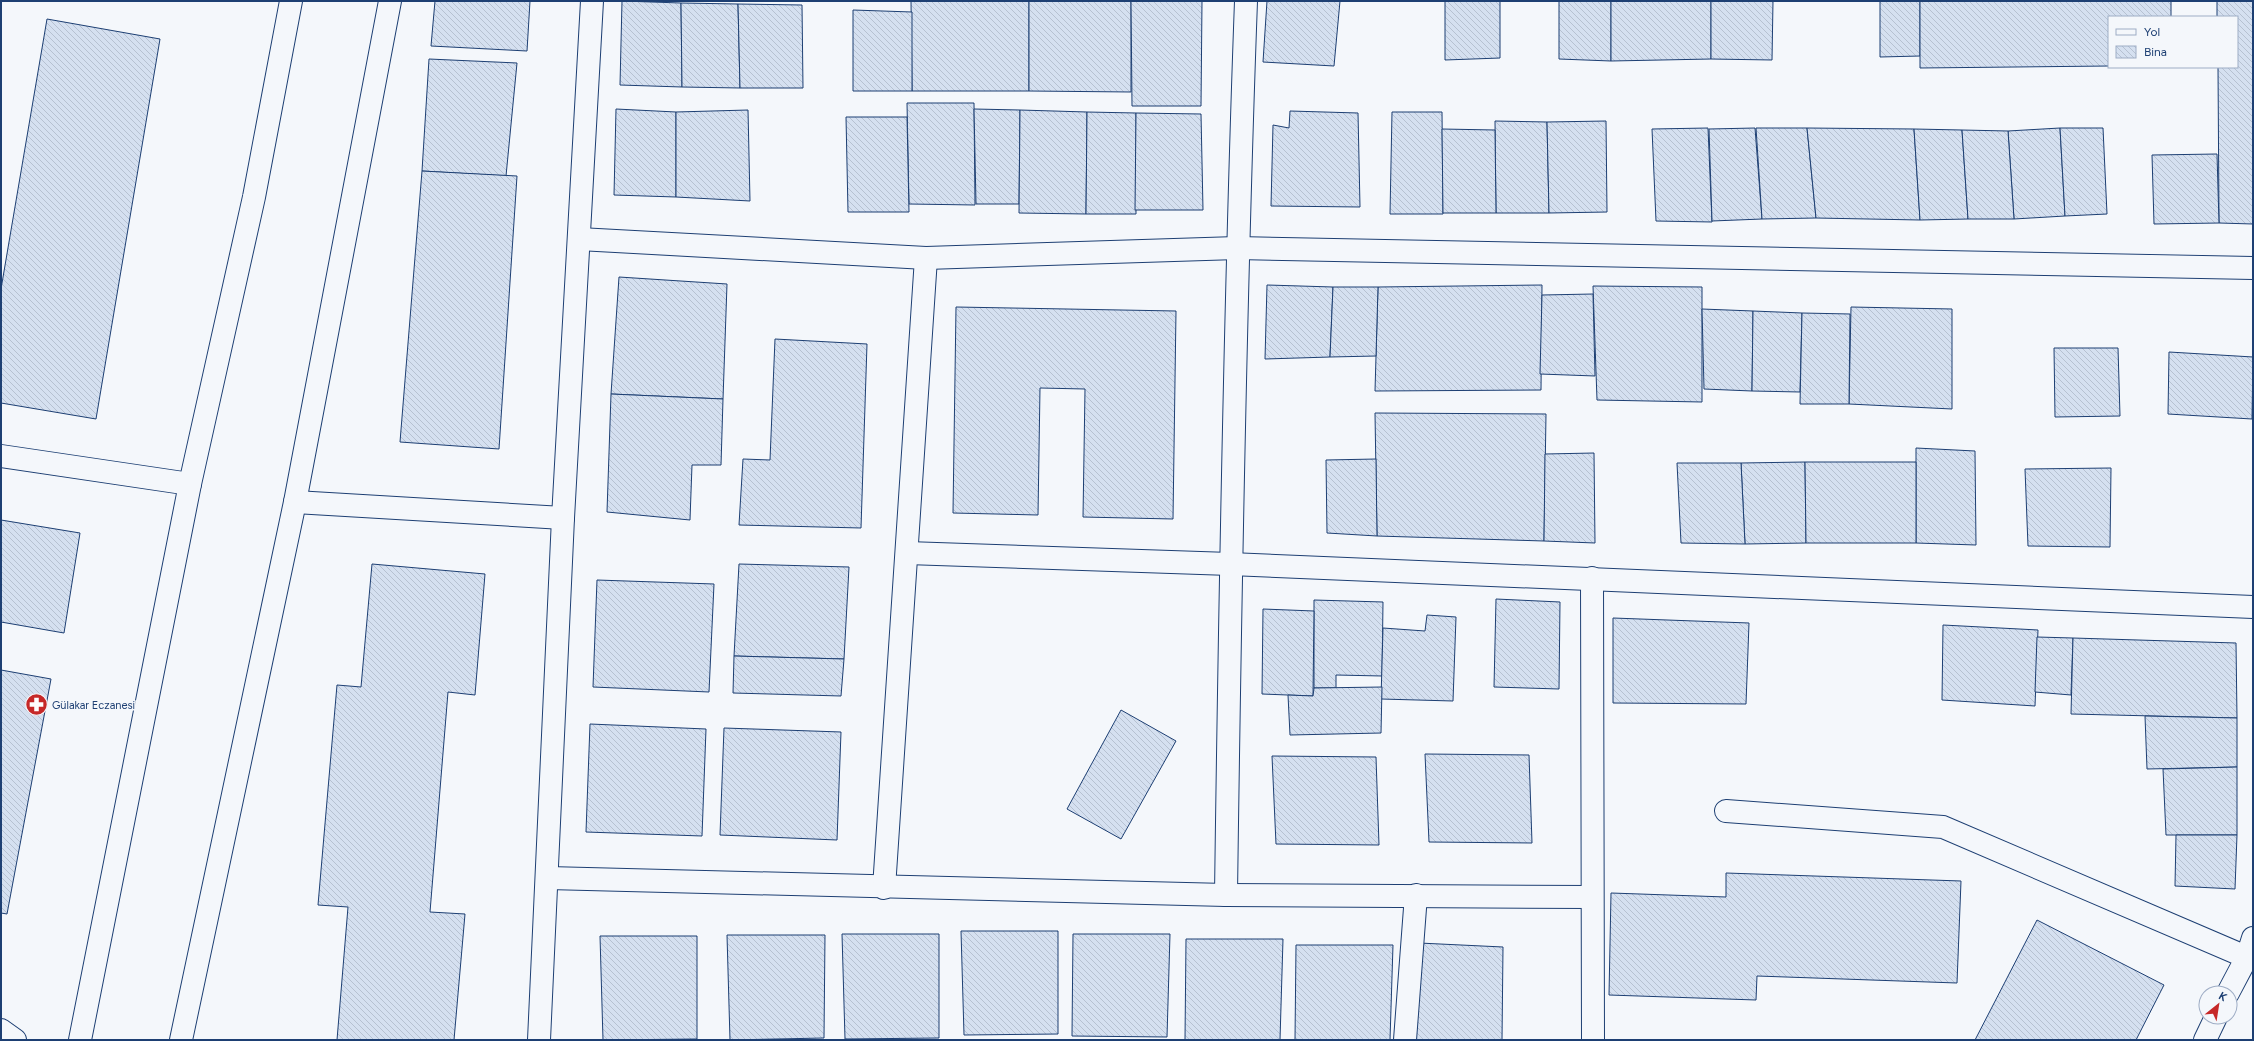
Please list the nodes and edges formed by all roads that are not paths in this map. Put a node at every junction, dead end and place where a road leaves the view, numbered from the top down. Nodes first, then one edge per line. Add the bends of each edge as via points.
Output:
1 (291, 1) edge
2 (390, 1) edge
3 (592, 1) edge
4 (1246, 1) edge
5 (579, 239) junction
6 (1237, 248) junction
7 (926, 258) junction
8 (2253, 268) edge
9 (1, 456) edge
10 (190, 484) junction
11 (295, 502) junction
12 (563, 518) junction
13 (907, 553) junction
14 (1230, 564) junction
15 (1592, 578) junction
16 (2253, 607) edge
17 (1726, 811) dead end
18 (548, 878) junction
19 (884, 888) junction
20 (1226, 895) junction
21 (1416, 895) junction
22 (1592, 896) junction
23 (2251, 952) edge
24 (2232, 985) edge
25 (2212, 1025) edge
26 (1, 1030) edge
27 (15, 1040) edge
28 (80, 1040) edge
29 (181, 1040) edge
30 (539, 1040) edge
31 (1405, 1040) edge
32 (1593, 1040) edge
33 (2205, 1040) edge

1 - 10 street via 254,197
2 - 11 street
3 - 5 street
4 - 6 street
5 - 7 street
5 - 12 street
6 - 7 street
6 - 8 street
6 - 14 street
7 - 13 street
9 - 10 street
10 - 28 street
11 - 12 street
11 - 29 street
12 - 18 street
13 - 14 street
13 - 19 street
14 - 15 street
14 - 20 street
15 - 16 street
15 - 22 street
17 - 23 street via 1943,827
18 - 19 street
18 - 30 street
19 - 20 street
20 - 21 street
21 - 22 street
21 - 31 street
22 - 32 street
23 - 24 street
25 - 33 street
26 - 27 street

